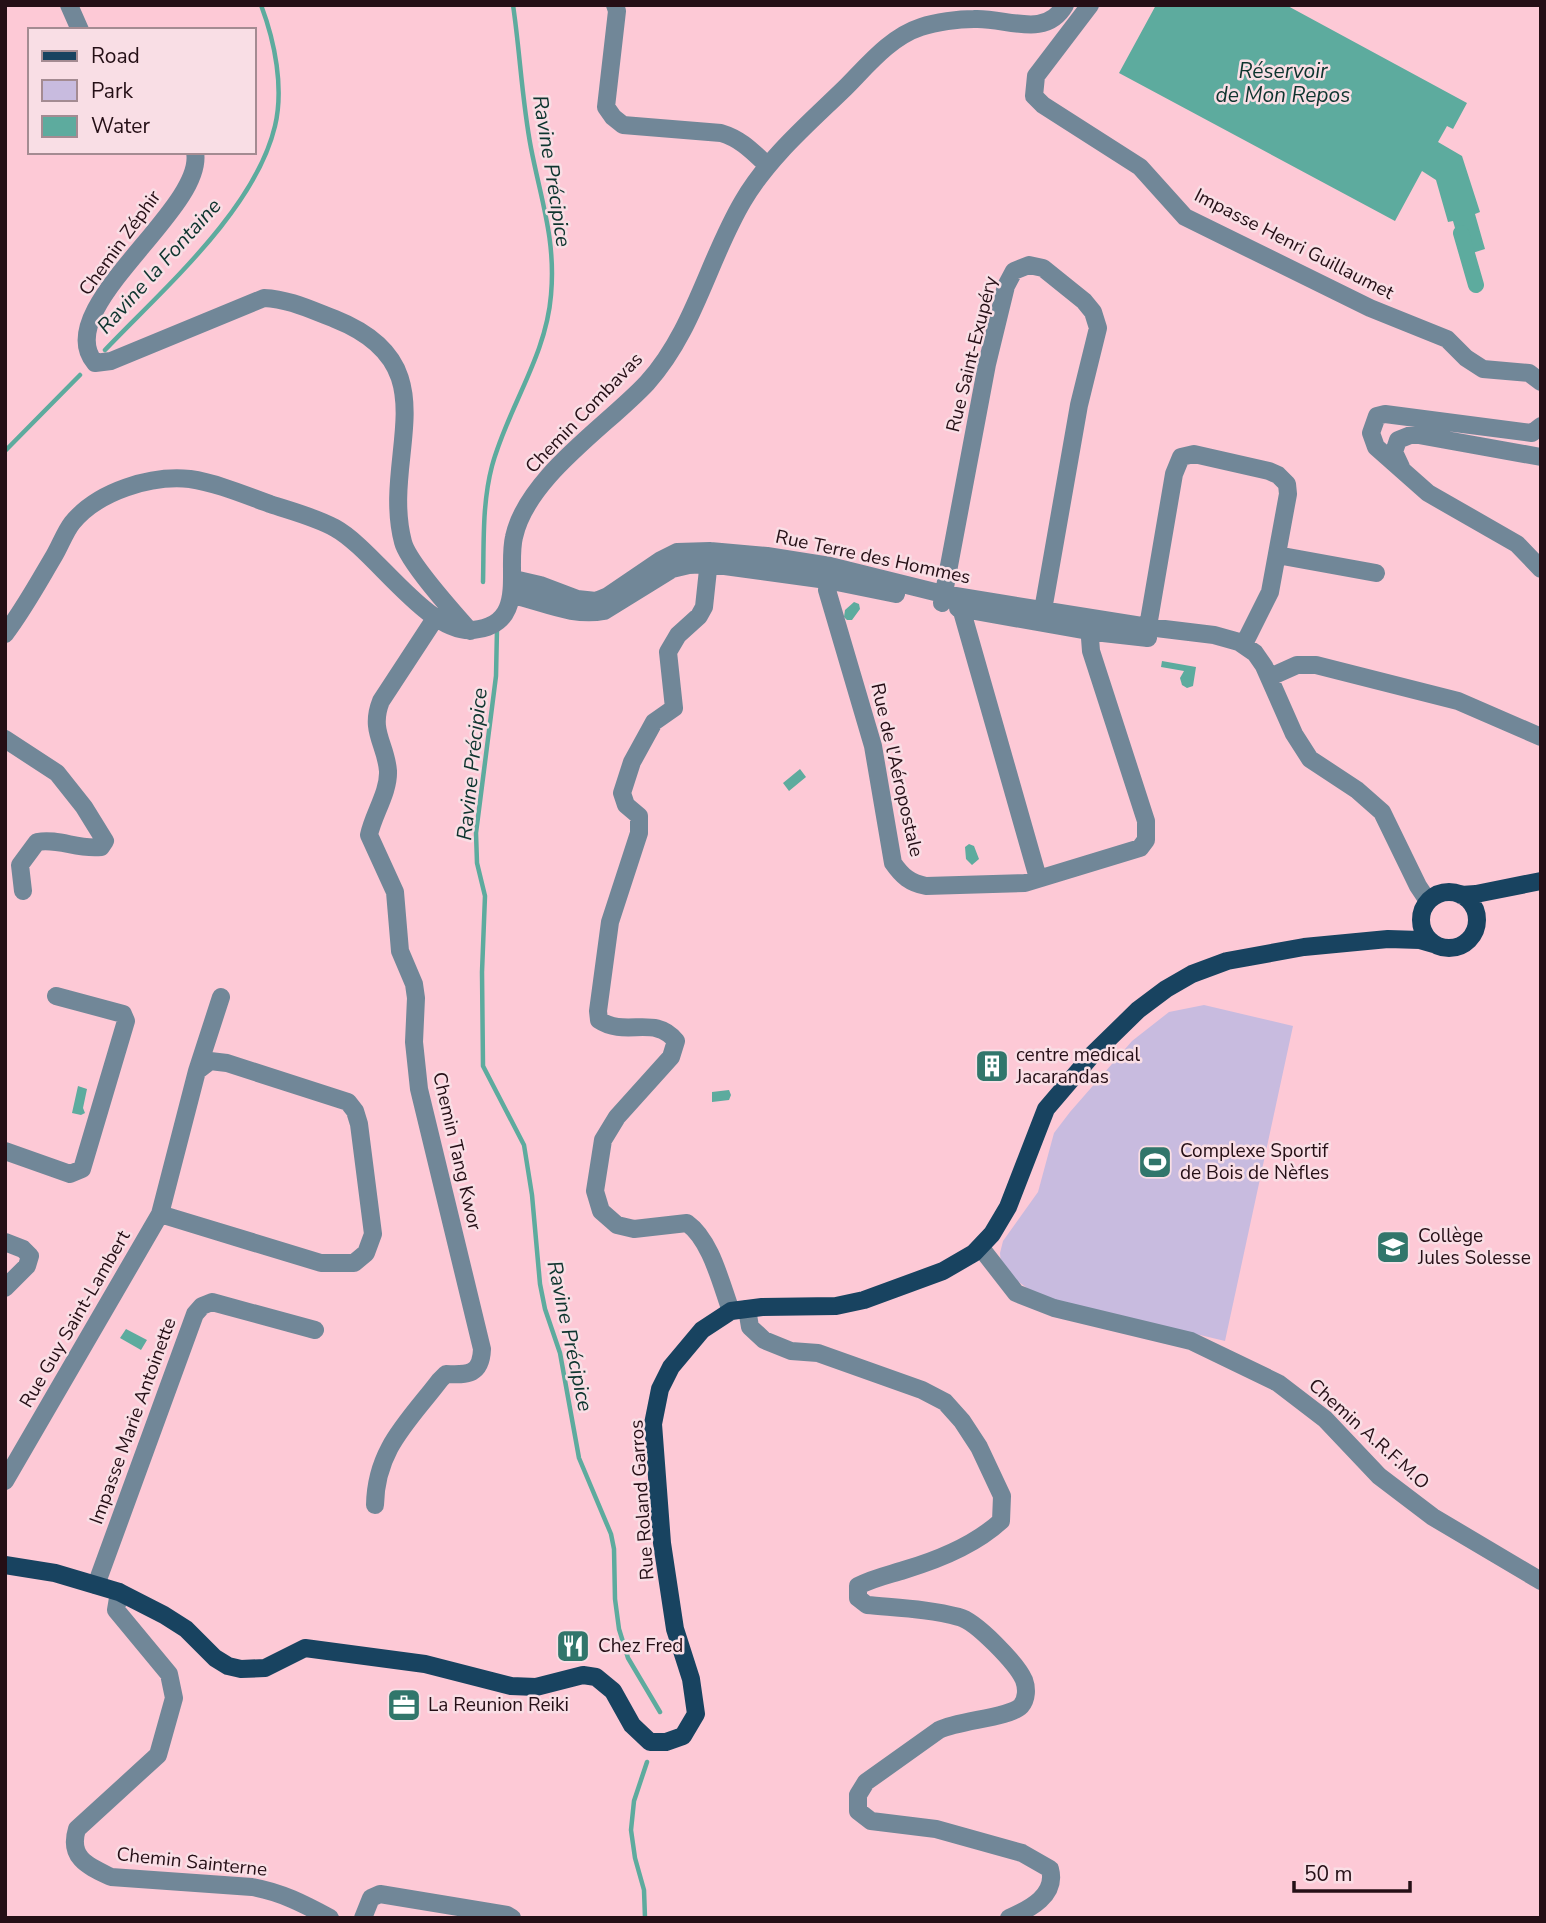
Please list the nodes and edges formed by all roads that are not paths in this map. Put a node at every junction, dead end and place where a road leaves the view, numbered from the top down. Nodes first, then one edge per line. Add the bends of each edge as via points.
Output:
1 (69, 5) edge
2 (615, 5) edge
3 (1065, 5) edge
4 (1090, 5) edge
5 (79, 28) edge
6 (196, 154) edge
7 (767, 165) junction
8 (1541, 382) edge
9 (1541, 426) edge
10 (1541, 457) edge
11 (1402, 470) junction
12 (1277, 555) junction
13 (710, 557) junction
14 (1541, 569) edge
15 (828, 573) junction
16 (1377, 573) dead end
17 (513, 587) junction
18 (943, 599) junction
19 (961, 608) junction
20 (1043, 610) junction
21 (436, 617) junction
22 (470, 631) junction
23 (1094, 632) junction
24 (1147, 632) junction
25 (5, 634) edge
26 (1242, 643) junction
27 (1270, 677) junction
28 (1541, 737) edge
29 (5, 739) edge
30 (1038, 878) junction
31 (1541, 881) edge
32 (1510, 887) junction
33 (23, 891) dead end
34 (1461, 895) junction
35 (1428, 901) junction
36 (1477, 918) junction
37 (1420, 920) junction
38 (1388, 939) junction
39 (1434, 944) junction
40 (56, 996) dead end
41 (221, 997) dead end
42 (197, 1070) junction
43 (5, 1152) edge
44 (160, 1214) junction
45 (5, 1242) edge
46 (981, 1248) junction
47 (5, 1288) edge
48 (739, 1310) junction
49 (315, 1330) dead end
50 (5, 1481) edge
51 (375, 1505) dead end
52 (6, 1564) edge
53 (1541, 1581) edge
54 (96, 1585) junction
55 (119, 1592) junction
56 (330, 1918) edge
57 (363, 1918) edge
58 (512, 1918) edge
59 (1009, 1918) edge

1 - 5 street
2 - 7 street via 606,107 613,117 623,125 732,136
3 - 7 street, Chemin Combavas via 1045,24 976,18 922,27 891,43
4 - 8 street, Impasse Henri Guillaumet via 1036,76 1034,96 1043,105 1140,167 1185,217 1370,308 1447,339 1483,369 1529,373
6 - 22 street, Chemin Zéphir via 190,185 115,280 92,318 86,353 95,363 111,361 264,298 295,303 348,324 381,345 402,383 405,407 397,519 404,546
7 - 17 street, Chemin Combavas via 740,206 678,339 647,382 548,476 533,498 513,539
9 - 11 street via 1532,433 1395,414 1377,416 1371,433 1376,447
10 - 11 street via 1413,434 1398,440 1394,452
11 - 14 street via 1428,493 1517,544
12 - 16 street
12 - 24 street via 1287,484 1269,471 1194,454 1181,457 1174,474
12 - 26 street via 1270,592
13 - 15 street, Rue Terre des Hommes via 767,556
13 - 17 street, Rue Terre des Hommes via 677,552 596,601 540,585
13 - 48 street via 704,607 668,652 674,708 654,722 632,762 622,793 625,805 639,817 639,833 610,922 598,1011 599,1020 611,1028 655,1027 676,1041 671,1056 617,1117 603,1140 595,1191 601,1211 617,1225 634,1229 687,1223 696,1230
15 - 18 street, Rue Terre des Hommes
15 - 30 street, Rue de l'Aéropostale via 827,590 873,746 892,863 915,884 926,886 1025,883
17 - 22 street via 504,613 493,625
18 - 19 street, Rue Terre des Hommes
18 - 20 street, Rue Terre des Hommes
18 - 20 street, Rue Saint-Exupéry via 1006,286 1014,271 1029,265 1043,268 1084,301 1098,328 1079,405
19 - 23 street, Rue Terre des Hommes
19 - 30 street
20 - 24 street, Rue Terre des Hommes
21 - 22 street
21 - 25 street via 335,528 189,479 149,481 91,506 73,522 26,607
21 - 51 street, Chemin Tang Kwor via 376,714 388,772 369,835 395,892 400,951 416,998 419,1088 482,1358 468,1374 446,1374 387,1449 378,1470
23 - 24 street, Rue Terre des Hommes
23 - 30 street, Rue de l'Aéropostale via 1091,651 1146,821 1146,841 1140,848
24 - 26 street, Rue Terre des Hommes
26 - 27 street via 1255,653
27 - 28 street via 1297,665 1316,665 1458,701
27 - 35 street via 1302,748 1321,768 1382,812
29 - 33 street via 57,773 105,841 102,848 85,849 49,840 37,842 20,864
31 - 32 main road
32 - 34 main road
32 - 36 main road
34 - 35 main road via 1444,892
34 - 36 main road
35 - 37 main road
36 - 39 main road via 1472,935 1460,946
37 - 38 main road
37 - 39 main road
38 - 39 main road
38 - 46 main road via 1227,961 1192,974 1138,1010 1046,1109 1008,1208
40 - 43 street via 123,1014 126,1021 82,1169 70,1174
41 - 42 street, Rue Guy Saint-Lambert
42 - 44 street, Rue Guy Saint-Lambert
42 - 44 street via 210,1061 227,1063 348,1102 359,1124 373,1234 366,1253 354,1263 321,1263
44 - 50 street, Rue Guy Saint-Lambert
45 - 47 street via 30,1256 27,1266
46 - 48 main road via 943,1271 864,1300 836,1306
46 - 53 street, Chemin A.R.F.M.O via 1016,1293 1054,1308 1191,1341 1278,1383 1325,1419 1379,1476 1433,1517
48 - 55 main road, Rue Roland Garros via 702,1330 671,1367 660,1389 653,1424 662,1543 675,1629 691,1679 696,1714 683,1736 650,1742 632,1725 613,1691 596,1677 583,1675 536,1687 511,1686 425,1664 305,1648 265,1668 228,1666 186,1629
48 - 59 street via 764,1340 791,1351 818,1353 945,1402 979,1447 1002,1496 1001,1521 985,1536 907,1569 873,1578 858,1586 858,1598 867,1605 962,1617 986,1634 1024,1679 1027,1692 1022,1705 1011,1713 952,1723 939,1730 866,1782 858,1795 858,1811 871,1822 936,1829 1022,1853 1050,1868 1053,1879 1047,1892
49 - 54 street, Impasse Marie Antoinette via 212,1302 195,1314
52 - 54 main road, Rue Roland Garros
54 - 55 main road, Rue Roland Garros
55 - 56 street, Chemin Sainterne via 116,1610 169,1674 174,1698 158,1755 77,1829 77,1855 111,1877 271,1890
57 - 58 street via 371,1898 380,1894

